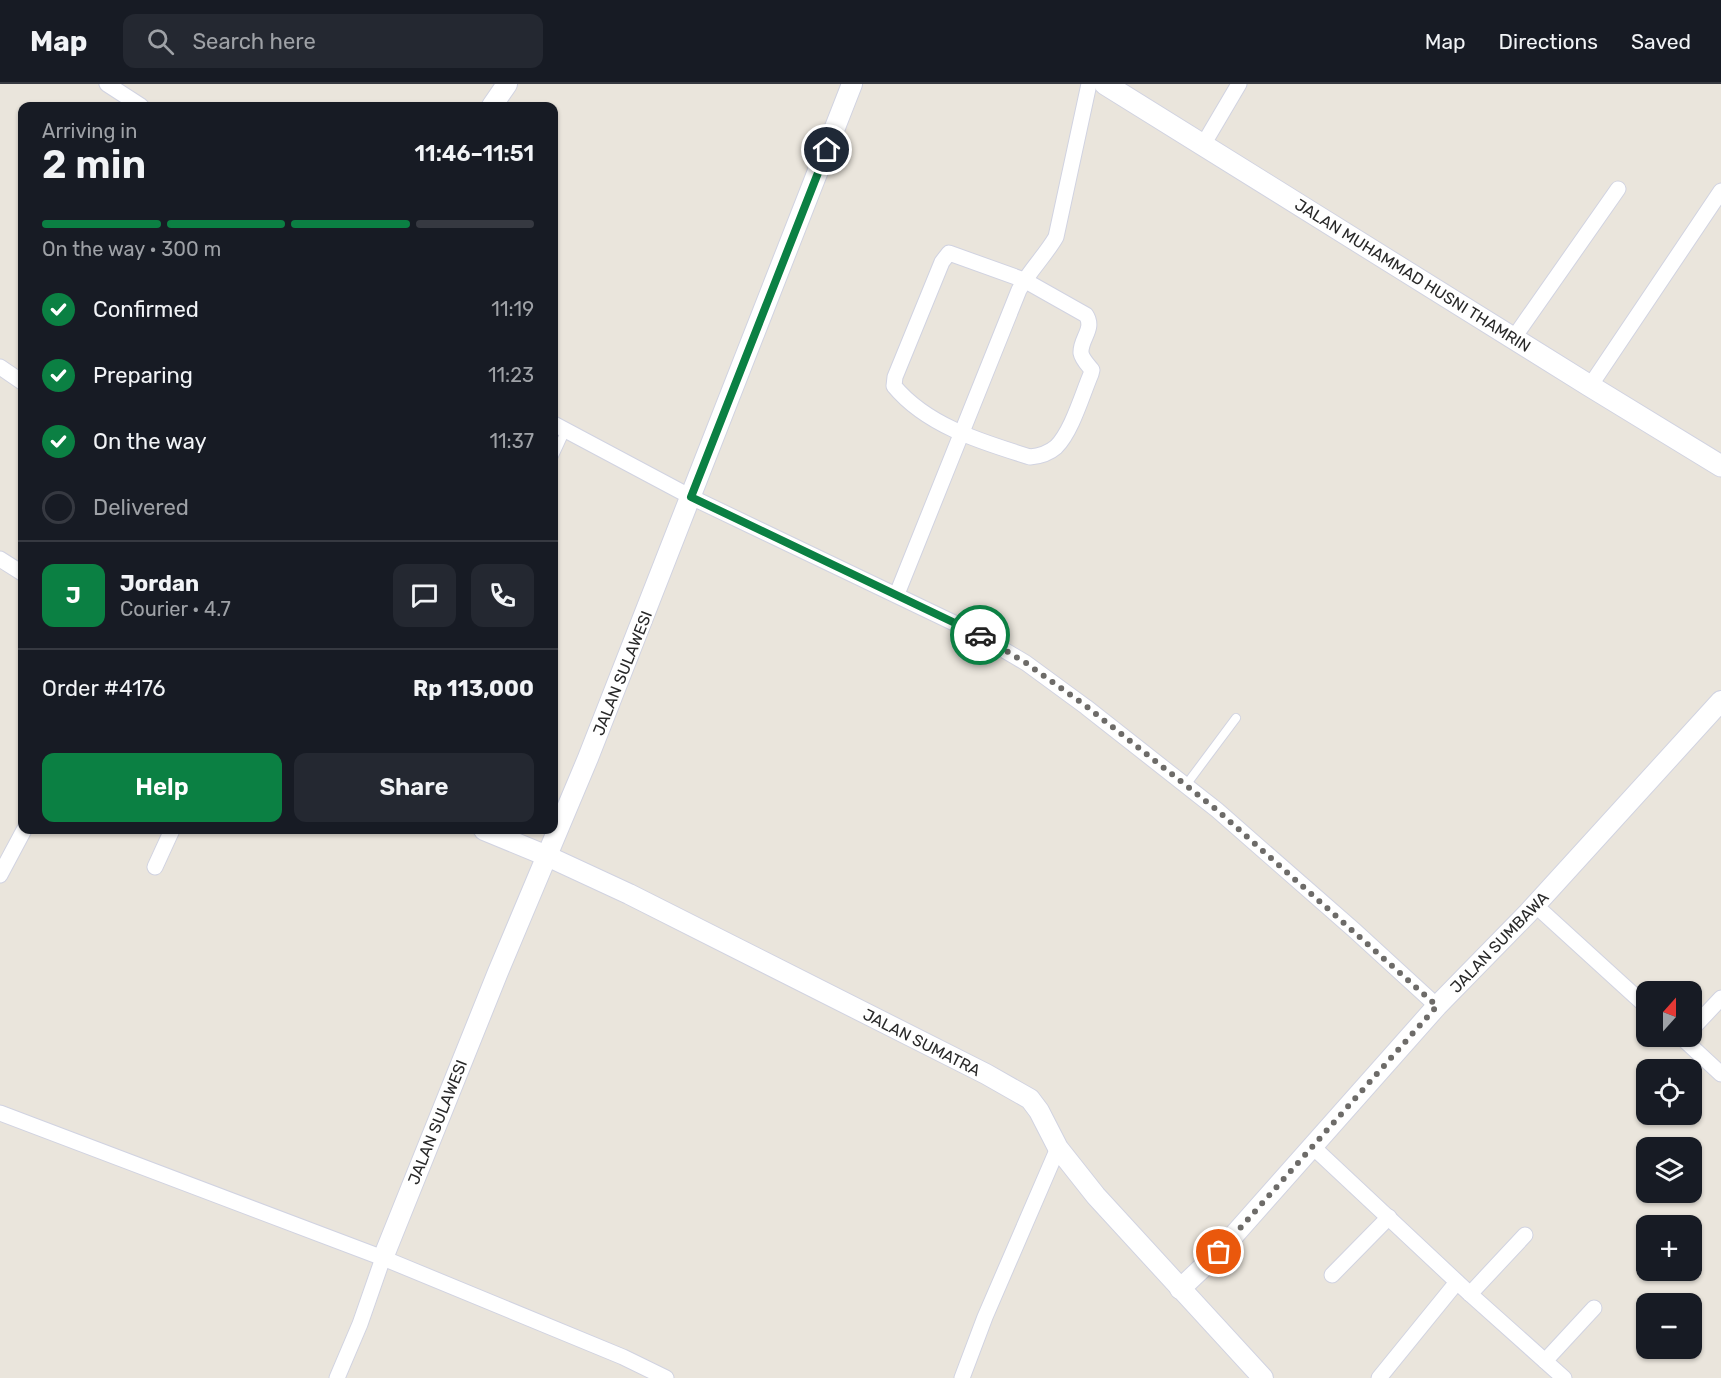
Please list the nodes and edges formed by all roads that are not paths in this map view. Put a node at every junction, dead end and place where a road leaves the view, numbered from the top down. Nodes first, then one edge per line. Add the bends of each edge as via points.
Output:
1 (107, 84) edge
2 (507, 84) edge
3 (852, 84) edge
4 (1089, 84) edge
5 (1105, 84) edge
6 (1239, 84) edge
7 (135, 102) edge
8 (495, 102) edge
9 (1203, 145) junction
10 (1618, 189) dead end
11 (1721, 191) edge
12 (1024, 280) junction
13 (1513, 339) junction
14 (0, 368) edge
15 (18, 379) edge
16 (1590, 386) junction
17 (560, 427) edge
18 (961, 433) junction
19 (1721, 466) edge
20 (691, 497) junction
21 (0, 559) edge
22 (18, 570) edge
23 (897, 594) junction
24 (1721, 701) edge
25 (1236, 718) dead end
26 (1186, 785) junction
27 (558, 830) edge
28 (22, 834) edge
29 (170, 834) edge
30 (494, 834) edge
31 (556, 834) edge
32 (547, 856) junction
33 (155, 867) dead end
34 (0, 875) edge
35 (1535, 905) junction
36 (1636, 997) edge
37 (1721, 998) edge
38 (1437, 1006) junction
39 (1702, 1018) edge
40 (1696, 1047) edge
41 (1721, 1074) edge
42 (0, 1113) edge
43 (1313, 1147) junction
44 (1058, 1148) junction
45 (1389, 1217) junction
46 (1525, 1234) dead end
47 (382, 1258) junction
48 (1332, 1275) dead end
49 (1457, 1282) junction
50 (1180, 1289) junction
51 (1470, 1294) junction
52 (1594, 1308) dead end
53 (1545, 1361) junction
54 (1260, 1377) edge
55 (337, 1378) edge
56 (666, 1378) edge
57 (962, 1378) edge
58 (1379, 1378) edge
59 (1564, 1378) edge

1 - 7 street
2 - 8 street
3 - 20 street, JALAN SULAWESI
4 - 12 street via 1056,237
5 - 9 main road, JALAN MUHAMMAD HUSNI THAMRIN
6 - 9 street
9 - 13 main road, JALAN MUHAMMAD HUSNI THAMRIN
10 - 13 street
11 - 16 street
12 - 18 street
12 - 18 street via 948,254 944,257 894,386 915,408
12 - 18 street via 1086,315 1089,327 1081,354 1091,374 1067,430 1049,452 1030,457
13 - 16 main road, JALAN MUHAMMAD HUSNI THAMRIN
14 - 15 street
16 - 19 main road, JALAN MUHAMMAD HUSNI THAMRIN
17 - 20 street
18 - 23 street
20 - 23 street
20 - 27 street, JALAN SULAWESI
21 - 22 street
23 - 26 street via 1026,663
24 - 35 street, JALAN SUMBAWA
25 - 26 lane
26 - 38 street
28 - 34 street
29 - 33 street
30 - 32 street, JALAN SUMATRA
31 - 32 street, JALAN SULAWESI
32 - 44 street, JALAN SUMATRA via 1018,1092 1039,1111
32 - 47 street, JALAN SULAWESI
35 - 36 street
35 - 38 street, JALAN SUMBAWA
37 - 39 street
38 - 43 street, JALAN SUMBAWA
40 - 41 street
42 - 47 street
43 - 45 street
43 - 50 street, JALAN SUMBAWA via 1219,1252
44 - 50 street, JALAN SUMATRA
44 - 57 street
45 - 48 street
45 - 49 street
46 - 51 street
47 - 55 street
47 - 56 street
49 - 51 street
49 - 58 street
50 - 54 street, JALAN SUMATRA
51 - 53 street
52 - 53 street
53 - 59 street

